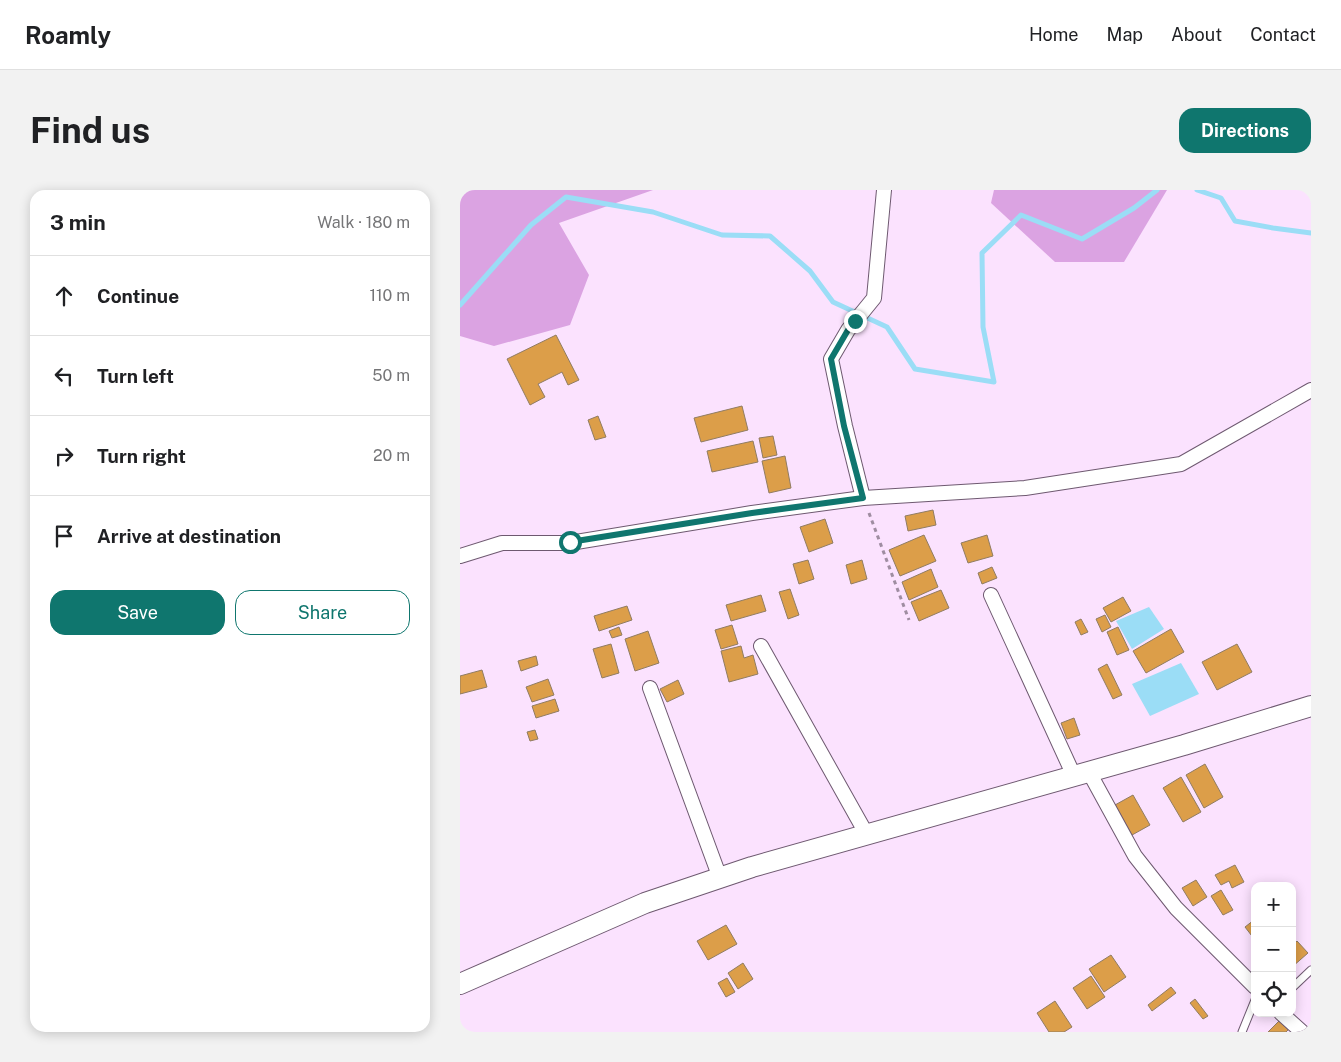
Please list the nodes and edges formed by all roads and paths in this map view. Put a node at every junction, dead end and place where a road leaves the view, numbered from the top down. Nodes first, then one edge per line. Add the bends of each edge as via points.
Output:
1 (884, 190) edge
2 (1311, 390) edge
3 (863, 498) junction
4 (460, 556) edge
5 (991, 596) dead end
6 (909, 620) dead end
7 (762, 646) dead end
8 (650, 688) dead end
9 (1311, 706) edge
10 (1081, 774) junction
11 (867, 835) junction
12 (720, 878) junction
13 (1311, 970) edge
14 (1251, 983) edge
15 (460, 984) edge
16 (1296, 984) edge
17 (1251, 1010) edge
18 (1285, 1017) edge
19 (1242, 1032) edge
20 (1302, 1032) edge

1 - 3 street via 874,298 848,330 831,359
2 - 3 street via 1181,464 1026,488
3 - 4 street via 570,542 502,543
3 - 6 path
5 - 10 street
7 - 11 street
8 - 12 street
9 - 10 main road
10 - 11 main road
10 - 14 street via 1135,856 1176,908
11 - 12 main road
12 - 15 main road via 645,903
13 - 16 lane
17 - 19 lane
18 - 20 street

